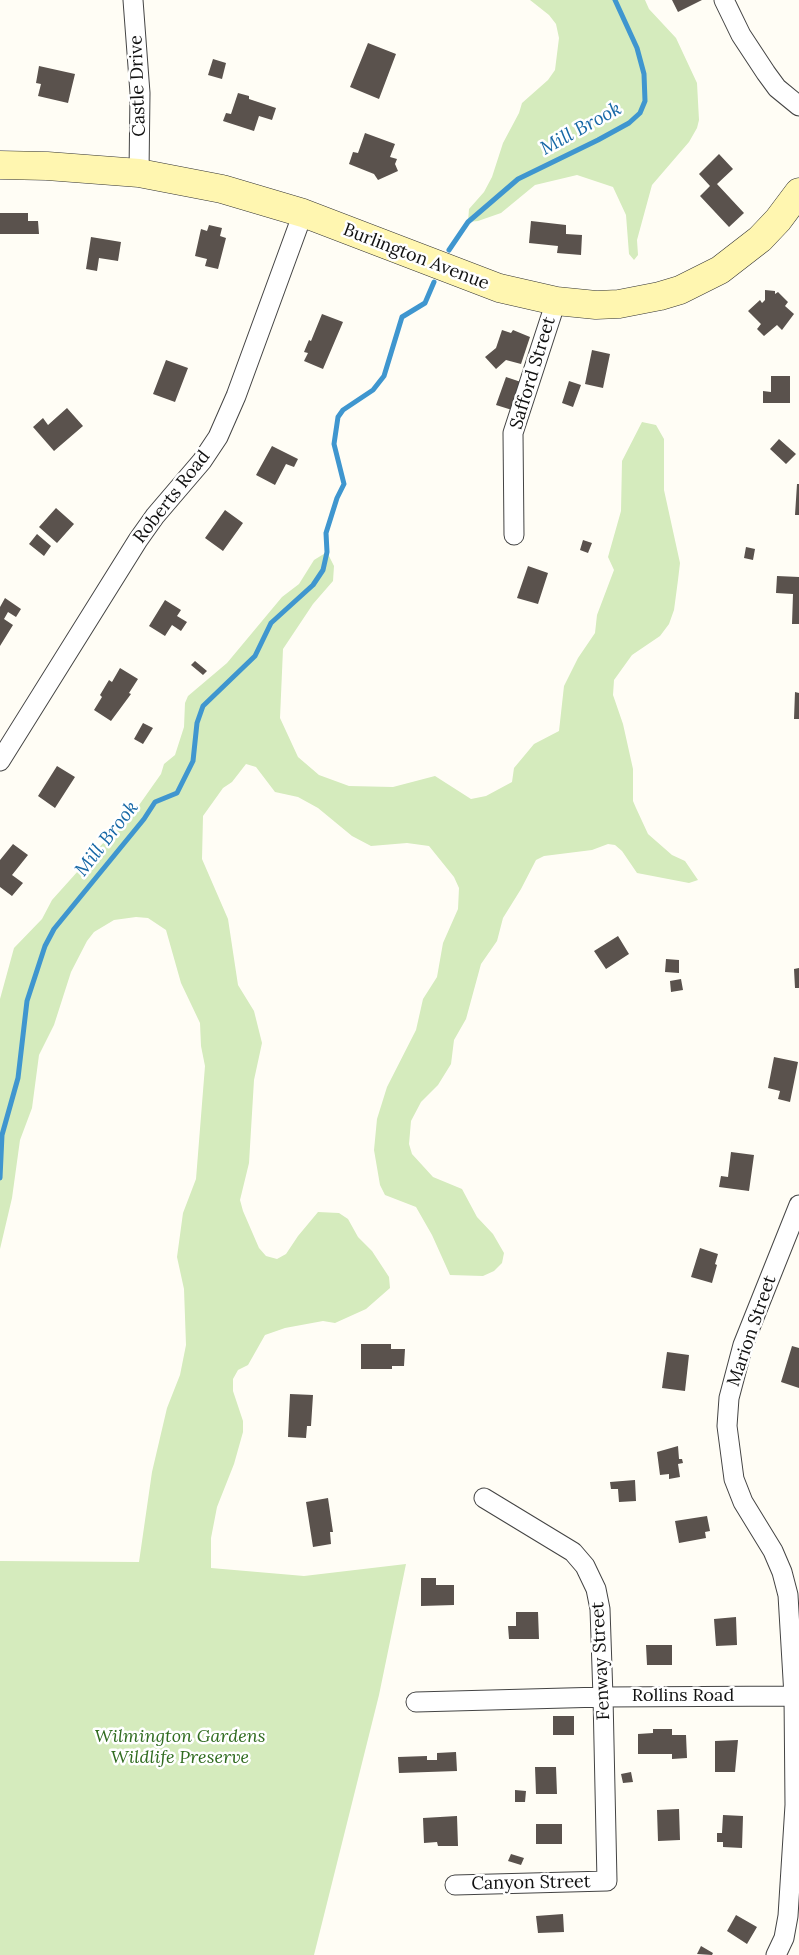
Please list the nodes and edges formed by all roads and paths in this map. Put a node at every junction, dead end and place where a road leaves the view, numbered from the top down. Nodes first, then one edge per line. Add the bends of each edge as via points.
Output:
1 (133, 0) edge
2 (724, 0) edge
3 (799, 106) edge
4 (0, 165) edge
5 (139, 173) junction
6 (799, 192) edge
7 (302, 213) junction
8 (556, 301) junction
9 (514, 535) dead end
10 (0, 761) edge
11 (799, 1205) edge
12 (484, 1498) dead end
13 (796, 1696) edge
14 (604, 1697) junction
15 (416, 1702) dead end
16 (797, 1806) edge
17 (606, 1882) joint
18 (455, 1885) dead end
19 (776, 1955) edge

1 - 5 street, Castle Drive via 140,93
2 - 3 street via 762,68 777,88
4 - 5 main road, Burlington Avenue
5 - 7 main road, Burlington Avenue via 222,188
6 - 8 main road, Burlington Avenue via 778,220 750,248 700,281 660,296 619,304
7 - 8 main road, Burlington Avenue via 463,276
7 - 10 street, Roberts Road via 218,437 138,540
8 - 9 street, Safford Street via 513,434
11 - 13 street, Marion Street via 743,1345 729,1398 727,1426 734,1479 743,1502 773,1551 788,1595
12 - 14 street, Fenway Street via 565,1546 590,1574 599,1599
13 - 14 street, Rollins Road
13 - 16 street, Marion Street
14 - 15 street, Rollins Road
14 - 17 street, Fenway Street
16 - 19 street, Marion Street via 788,1916 784,1938
17 - 18 street, Canyon Street

